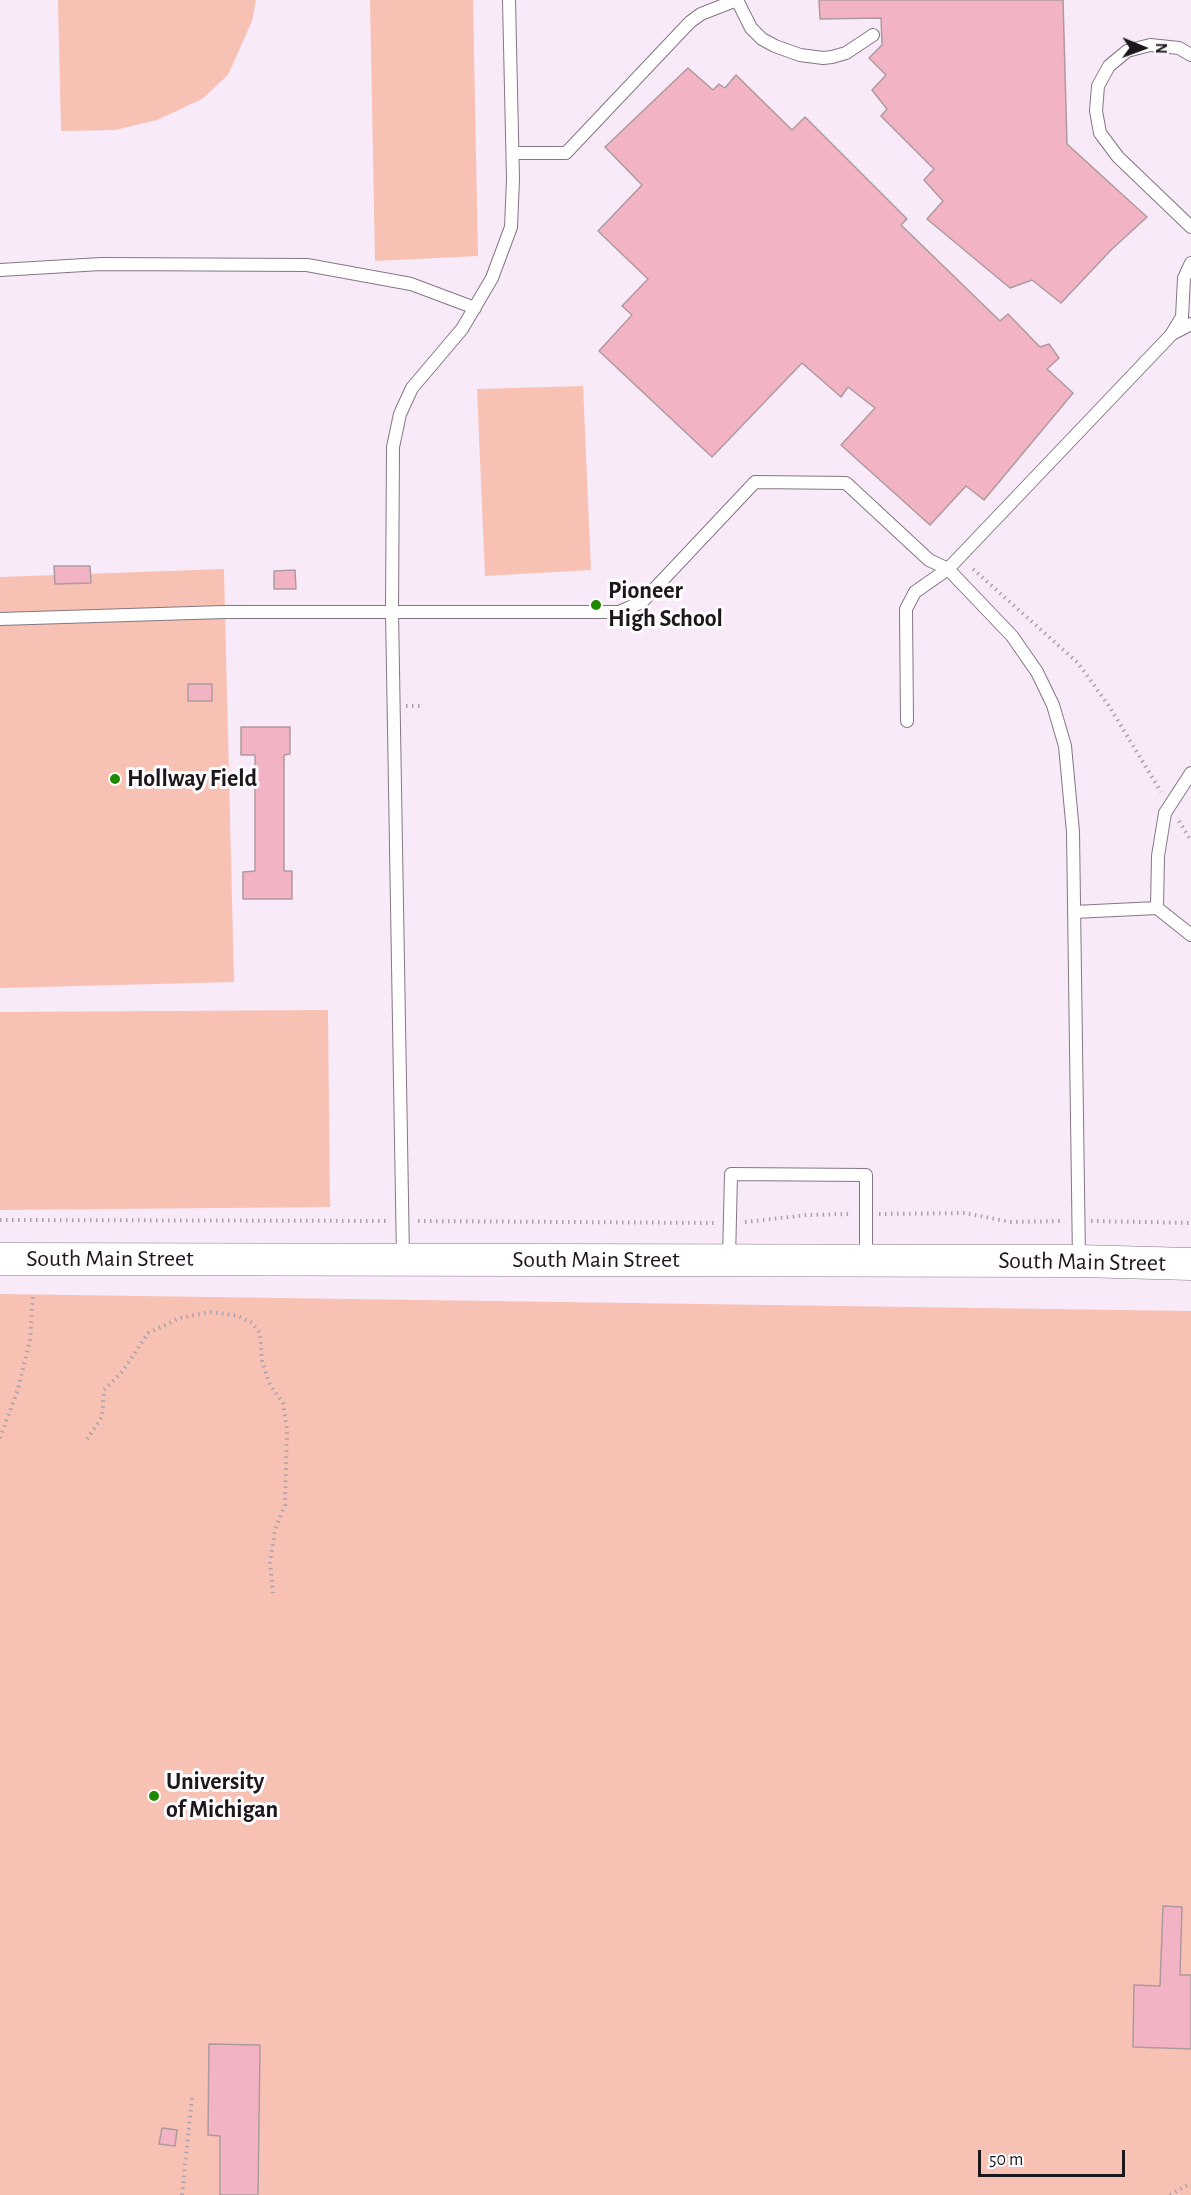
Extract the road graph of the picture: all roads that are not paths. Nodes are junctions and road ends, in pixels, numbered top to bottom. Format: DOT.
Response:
graph roads {
  1 [pos="509,0"];
  2 [pos="737,0"];
  3 [pos="873,35"];
  4 [pos="1191,55"];
  5 [pos="513,153"];
  6 [pos="1191,227"];
  7 [pos="1191,263"];
  8 [pos="0,270"];
  9 [pos="475,308"];
  10 [pos="1191,324"];
  11 [pos="1171,335"];
  12 [pos="948,569"];
  13 [pos="392,611"];
  14 [pos="0,619"];
  15 [pos="908,721"];
  16 [pos="1191,773"];
  17 [pos="1157,908"];
  18 [pos="1074,912"];
  19 [pos="1191,935"];
  20 [pos="0,1259"];
  21 [pos="403,1260"];
  22 [pos="729,1260"];
  23 [pos="866,1260"];
  24 [pos="1079,1261"];
  25 [pos="1191,1264"];
  1 -- 5 [label="lane"];
  2 -- 3 [label="lane"];
  2 -- 5 [label="lane"];
  4 -- 6 [label="lane"];
  5 -- 9 [label="lane"];
  7 -- 11 [label="lane"];
  8 -- 9 [label="lane"];
  9 -- 13 [label="lane"];
  10 -- 11 [label="lane"];
  11 -- 12 [label="lane"];
  12 -- 13 [label="lane"];
  12 -- 15 [label="lane"];
  12 -- 18 [label="lane"];
  13 -- 14 [label="lane"];
  13 -- 21 [label="lane"];
  16 -- 17 [label="lane"];
  17 -- 18 [label="lane"];
  17 -- 19 [label="lane"];
  18 -- 24 [label="lane"];
  20 -- 21 [label="main road, South Main Street"];
  21 -- 22 [label="main road, South Main Street"];
  22 -- 23 [label="main road, South Main Street"];
  22 -- 23 [label="lane"];
  23 -- 24 [label="main road, South Main Street"];
  24 -- 25 [label="main road, South Main Street"];
}
